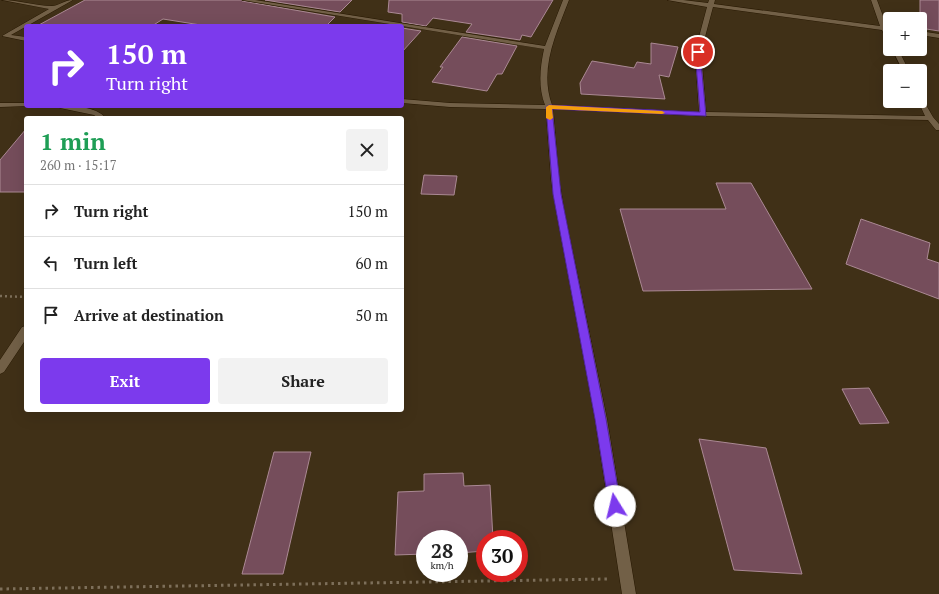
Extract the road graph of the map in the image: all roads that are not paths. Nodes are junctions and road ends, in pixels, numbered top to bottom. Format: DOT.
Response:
graph roads {
  1 [pos="5,0"];
  2 [pos="70,0"];
  3 [pos="245,0"];
  4 [pos="566,0"];
  5 [pos="670,0"];
  6 [pos="874,0"];
  7 [pos="712,3"];
  8 [pos="53,8"];
  9 [pos="883,20"];
  10 [pos="24,24"];
  11 [pos="25,24"];
  12 [pos="396,24"];
  13 [pos="404,25"];
  14 [pos="883,28"];
  15 [pos="927,34"];
  16 [pos="939,36"];
  17 [pos="2,37"];
  18 [pos="24,39"];
  19 [pos="547,48"];
  20 [pos="404,101"];
  21 [pos="0,105"];
  22 [pos="24,105"];
  23 [pos="549,107"];
  24 [pos="72,108"];
  25 [pos="925,108"];
  26 [pos="703,114"];
  27 [pos="100,116"];
  28 [pos="930,118"];
  29 [pos="939,128"];
  30 [pos="24,333"];
  31 [pos="0,369"];
  32 [pos="629,594"];
  1 -- 8 [label="street"];
  2 -- 8 [label="street"];
  3 -- 12 [label="street"];
  4 -- 19 [label="street"];
  5 -- 7 [label="street"];
  6 -- 9 [label="street"];
  7 -- 14 [label="street"];
  7 -- 26 [label="street"];
  8 -- 11 [label="street"];
  10 -- 17 [label="street"];
  13 -- 19 [label="street"];
  15 -- 16 [label="street"];
  17 -- 18 [label="street"];
  19 -- 23 [label="street"];
  20 -- 23 [label="street"];
  21 -- 22 [label="street"];
  23 -- 26 [label="street"];
  23 -- 32 [label="street"];
  24 -- 27 [label="street"];
  25 -- 28 [label="street"];
  26 -- 28 [label="street"];
  28 -- 29 [label="street"];
  30 -- 31 [label="street"];
}
